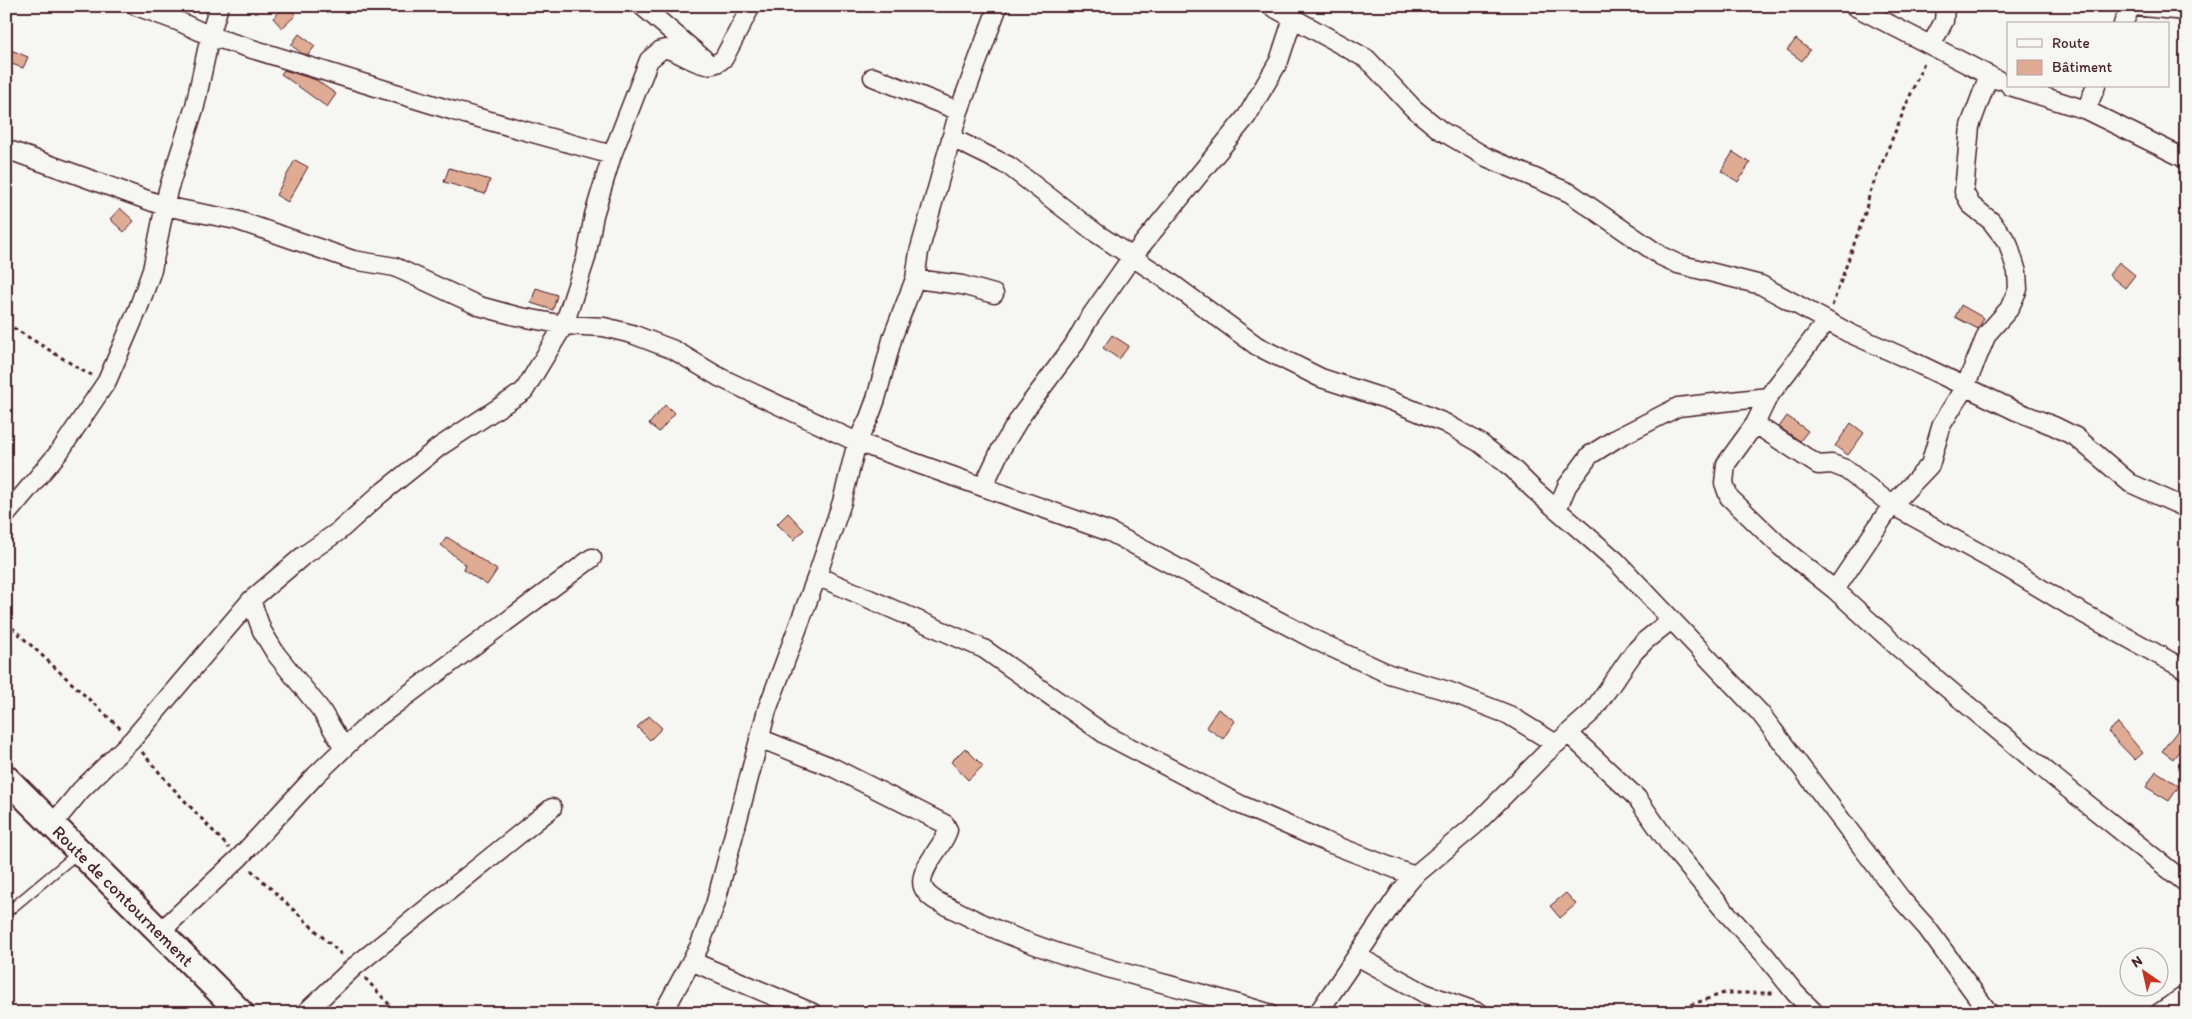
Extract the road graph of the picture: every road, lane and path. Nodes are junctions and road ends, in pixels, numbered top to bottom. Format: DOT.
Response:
graph roads {
  1 [pos="136,6"];
  2 [pos="219,6"];
  3 [pos="642,6"];
  4 [pos="750,6"];
  5 [pos="998,6"];
  6 [pos="1271,6"];
  7 [pos="1854,6"];
  8 [pos="1945,6"];
  9 [pos="2132,6"];
  10 [pos="2186,11"];
  11 [pos="1293,18"];
  12 [pos="2124,22"];
  13 [pos="210,36"];
  14 [pos="1931,45"];
  15 [pos="712,65"];
  16 [pos="1989,76"];
  17 [pos="873,77"];
  18 [pos="2007,85"];
  19 [pos="2015,88"];
  20 [pos="2095,88"];
  21 [pos="2086,110"];
  22 [pos="959,111"];
  23 [pos="952,138"];
  24 [pos="6,149"];
  25 [pos="612,155"];
  26 [pos="2186,159"];
  27 [pos="164,206"];
  28 [pos="1132,258"];
  29 [pos="915,279"];
  30 [pos="994,294"];
  31 [pos="1826,322"];
  32 [pos="6,325"];
  33 [pos="564,325"];
  34 [pos="106,381"];
  35 [pos="1966,385"];
  36 [pos="1768,397"];
  37 [pos="1755,424"];
  38 [pos="856,442"];
  39 [pos="983,487"];
  40 [pos="1892,505"];
  41 [pos="2186,508"];
  42 [pos="1557,510"];
  43 [pos="6,515"];
  44 [pos="592,558"];
  45 [pos="817,576"];
  46 [pos="1835,590"];
  47 [pos="251,600"];
  48 [pos="1672,620"];
  49 [pos="6,622"];
  50 [pos="2186,670"];
  51 [pos="759,738"];
  52 [pos="1562,738"];
  53 [pos="132,740"];
  54 [pos="344,748"];
  55 [pos="6,778"];
  56 [pos="552,808"];
  57 [pos="52,824"];
  58 [pos="80,851"];
  59 [pos="239,858"];
  60 [pos="1414,876"];
  61 [pos="2186,883"];
  62 [pos="6,912"];
  63 [pos="160,932"];
  64 [pos="1357,956"];
  65 [pos="691,961"];
  66 [pos="354,967"];
  67 [pos="1795,993"];
  68 [pos="2186,995"];
  69 [pos="241,1013"];
  70 [pos="306,1013"];
  71 [pos="396,1013"];
  72 [pos="663,1013"];
  73 [pos="813,1013"];
  74 [pos="1268,1013"];
  75 [pos="1318,1013"];
  76 [pos="1480,1013"];
  77 [pos="1668,1013"];
  78 [pos="1815,1013"];
  79 [pos="1989,1013"];
  80 [pos="2159,1013"];
  1 -- 13 [label="street"];
  2 -- 13 [label="street"];
  3 -- 15 [label="street"];
  4 -- 15 [label="street"];
  5 -- 22 [label="street"];
  6 -- 11 [label="street"];
  7 -- 14 [label="street"];
  8 -- 14 [label="street"];
  9 -- 10 [label="street"];
  9 -- 12 [label="street"];
  11 -- 28 [label="street"];
  11 -- 31 [label="street"];
  13 -- 25 [label="street"];
  13 -- 27 [label="street"];
  14 -- 16 [label="street"];
  14 -- 31 [label="path"];
  15 -- 25 [label="street"];
  16 -- 18 [label="street"];
  16 -- 35 [label="street"];
  17 -- 22 [label="street"];
  19 -- 21 [label="street"];
  20 -- 21 [label="street"];
  21 -- 26 [label="street"];
  22 -- 23 [label="street"];
  23 -- 28 [label="street"];
  23 -- 29 [label="street"];
  24 -- 27 [label="street"];
  25 -- 33 [label="street"];
  27 -- 33 [label="street"];
  27 -- 34 [label="street"];
  28 -- 39 [label="street"];
  28 -- 42 [label="street"];
  29 -- 30 [label="street"];
  29 -- 38 [label="street"];
  31 -- 35 [label="street"];
  31 -- 36 [label="street"];
  32 -- 34 [label="path"];
  33 -- 38 [label="street"];
  33 -- 47 [label="street"];
  34 -- 43 [label="street"];
  35 -- 40 [label="street"];
  35 -- 41 [label="street"];
  36 -- 37 [label="street"];
  36 -- 42 [label="street"];
  37 -- 40 [label="street"];
  37 -- 46 [label="street"];
  38 -- 39 [label="street"];
  38 -- 45 [label="street"];
  39 -- 52 [label="street"];
  40 -- 46 [label="street"];
  40 -- 50 [label="street"];
  42 -- 48 [label="street"];
  44 -- 54 [label="street"];
  45 -- 51 [label="street"];
  45 -- 60 [label="street"];
  46 -- 61 [label="street"];
  47 -- 53 [label="street"];
  47 -- 54 [label="street"];
  48 -- 52 [label="street"];
  48 -- 79 [label="street"];
  49 -- 53 [label="path"];
  51 -- 65 [label="street"];
  51 -- 74 [label="street"];
  52 -- 60 [label="street"];
  52 -- 67 [label="street"];
  53 -- 57 [label="street"];
  53 -- 59 [label="path"];
  54 -- 59 [label="street"];
  55 -- 57 [label="street, Route de contournement"];
  56 -- 66 [label="street"];
  57 -- 58 [label="street, Route de contournement"];
  58 -- 62 [label="lane"];
  58 -- 63 [label="street, Route de contournement"];
  59 -- 63 [label="street"];
  59 -- 66 [label="path"];
  60 -- 64 [label="street"];
  63 -- 69 [label="street, Route de contournement"];
  64 -- 75 [label="street"];
  64 -- 76 [label="street"];
  65 -- 72 [label="street"];
  65 -- 73 [label="street"];
  66 -- 70 [label="street"];
  66 -- 71 [label="path"];
  67 -- 77 [label="path"];
  67 -- 78 [label="street"];
  68 -- 80 [label="street"];
}
